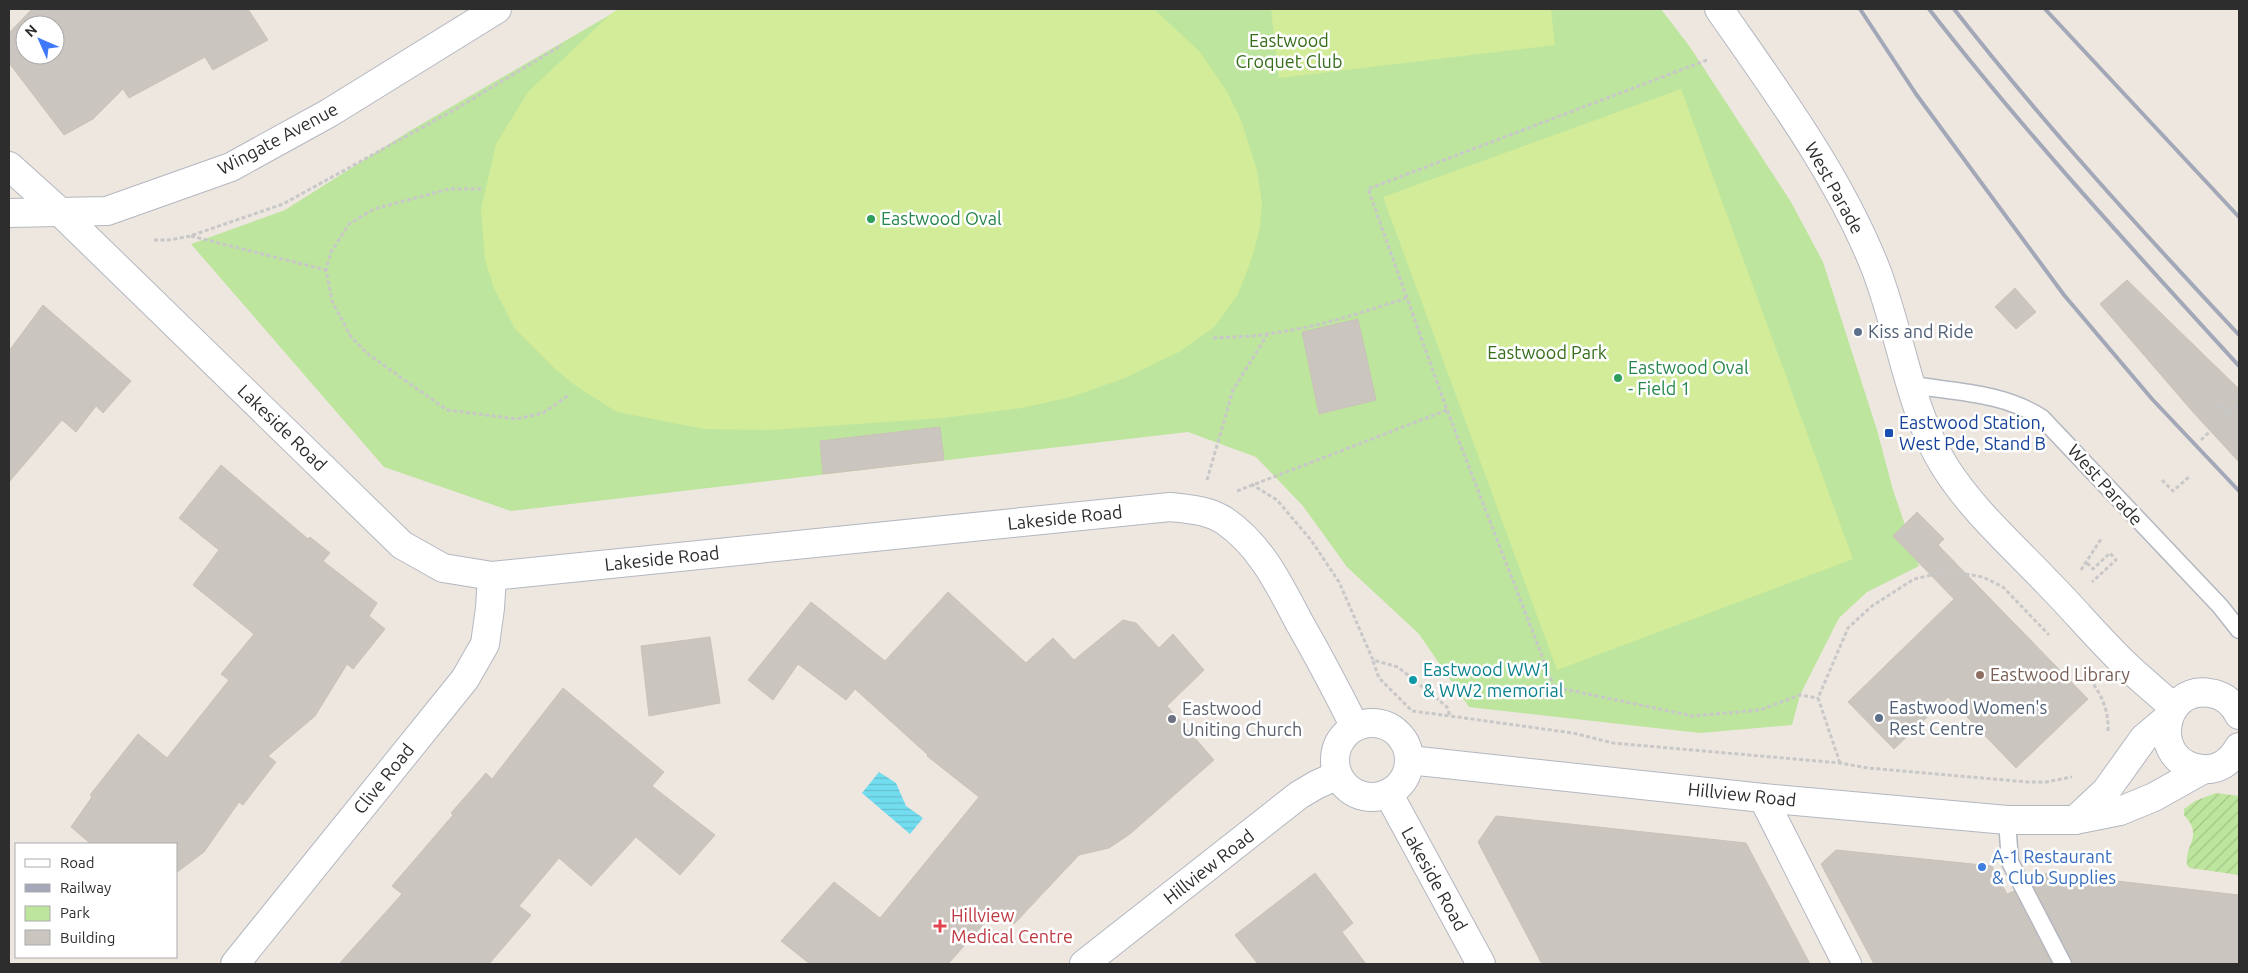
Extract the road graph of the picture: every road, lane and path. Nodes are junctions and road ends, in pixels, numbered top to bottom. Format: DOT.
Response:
graph roads {
  1 [pos="497,9"];
  2 [pos="1719,9"];
  3 [pos="562,45"];
  4 [pos="1707,60"];
  5 [pos="9,166"];
  6 [pos="481,189"];
  7 [pos="58,211"];
  8 [pos="9,213"];
  9 [pos="190,236"];
  10 [pos="154,240"];
  11 [pos="326,270"];
  12 [pos="1406,298"];
  13 [pos="1267,334"];
  14 [pos="1213,338"];
  15 [pos="1912,385"];
  16 [pos="569,395"];
  17 [pos="2214,404"];
  18 [pos="2239,404"];
  19 [pos="1447,410"];
  20 [pos="2230,413"];
  21 [pos="2201,440"];
  22 [pos="2189,478"];
  23 [pos="2162,480"];
  24 [pos="1251,484"];
  25 [pos="1198,510"];
  26 [pos="2101,539"];
  27 [pos="2087,563"];
  28 [pos="492,576"];
  29 [pos="2239,630"];
  30 [pos="2056,642"];
  31 [pos="1373,660"];
  32 [pos="2081,667"];
  33 [pos="1818,698"];
  34 [pos="2171,712"];
  35 [pos="2239,715"];
  36 [pos="1450,716"];
  37 [pos="1355,727"];
  38 [pos="2107,737"];
  39 [pos="2238,752"];
  40 [pos="1409,760"];
  41 [pos="1840,763"];
  42 [pos="2204,769"];
  43 [pos="1338,775"];
  44 [pos="2078,775"];
  45 [pos="1388,793"];
  46 [pos="1763,798"];
  47 [pos="2007,820"];
  48 [pos="2076,820"];
  49 [pos="235,964"];
  50 [pos="1084,964"];
  51 [pos="1481,964"];
  52 [pos="1848,964"];
  53 [pos="2063,964"];
  1 -- 7 [label="street, Wingate Avenue"];
  2 -- 15 [label="street, West Parade"];
  3 -- 9 [label="path"];
  4 -- 12 [label="path"];
  5 -- 7 [label="street, Lakeside Road"];
  6 -- 11 [label="path"];
  7 -- 8 [label="street, Wingate Avenue"];
  7 -- 28 [label="street, Lakeside Road"];
  9 -- 10 [label="path"];
  9 -- 11 [label="path"];
  11 -- 16 [label="path"];
  12 -- 13 [label="path"];
  12 -- 19 [label="path"];
  13 -- 14 [label="path"];
  13 -- 25 [label="path"];
  15 -- 29 [label="lane, West Parade"];
  15 -- 34 [label="street, West Parade"];
  17 -- 20 [label="path"];
  18 -- 20 [label="path"];
  19 -- 24 [label="path"];
  19 -- 33 [label="path"];
  20 -- 21 [label="path"];
  22 -- 23 [label="path"];
  24 -- 25 [label="path"];
  24 -- 31 [label="path"];
  25 -- 28 [label="street, Lakeside Road"];
  25 -- 37 [label="street, Lakeside Road"];
  26 -- 27 [label="path"];
  27 -- 27 [label="path"];
  28 -- 49 [label="street, Clive Road"];
  30 -- 33 [label="path"];
  31 -- 36 [label="path"];
  31 -- 36 [label="path"];
  32 -- 38 [label="path"];
  33 -- 41 [label="path"];
  34 -- 35 [label="street"];
  34 -- 42 [label="street"];
  34 -- 48 [label="street"];
  36 -- 41 [label="path"];
  37 -- 40 [label="street"];
  37 -- 43 [label="street"];
  39 -- 42 [label="street, Hillview Road"];
  40 -- 45 [label="street"];
  40 -- 46 [label="street, Hillview Road"];
  41 -- 44 [label="path"];
  42 -- 48 [label="street, Hillview Road"];
  43 -- 45 [label="street"];
  43 -- 50 [label="street, Hillview Road"];
  45 -- 51 [label="street, Lakeside Road"];
  46 -- 47 [label="street, Hillview Road"];
  46 -- 52 [label="street"];
  47 -- 48 [label="street, Hillview Road"];
  47 -- 53 [label="lane"];
}
